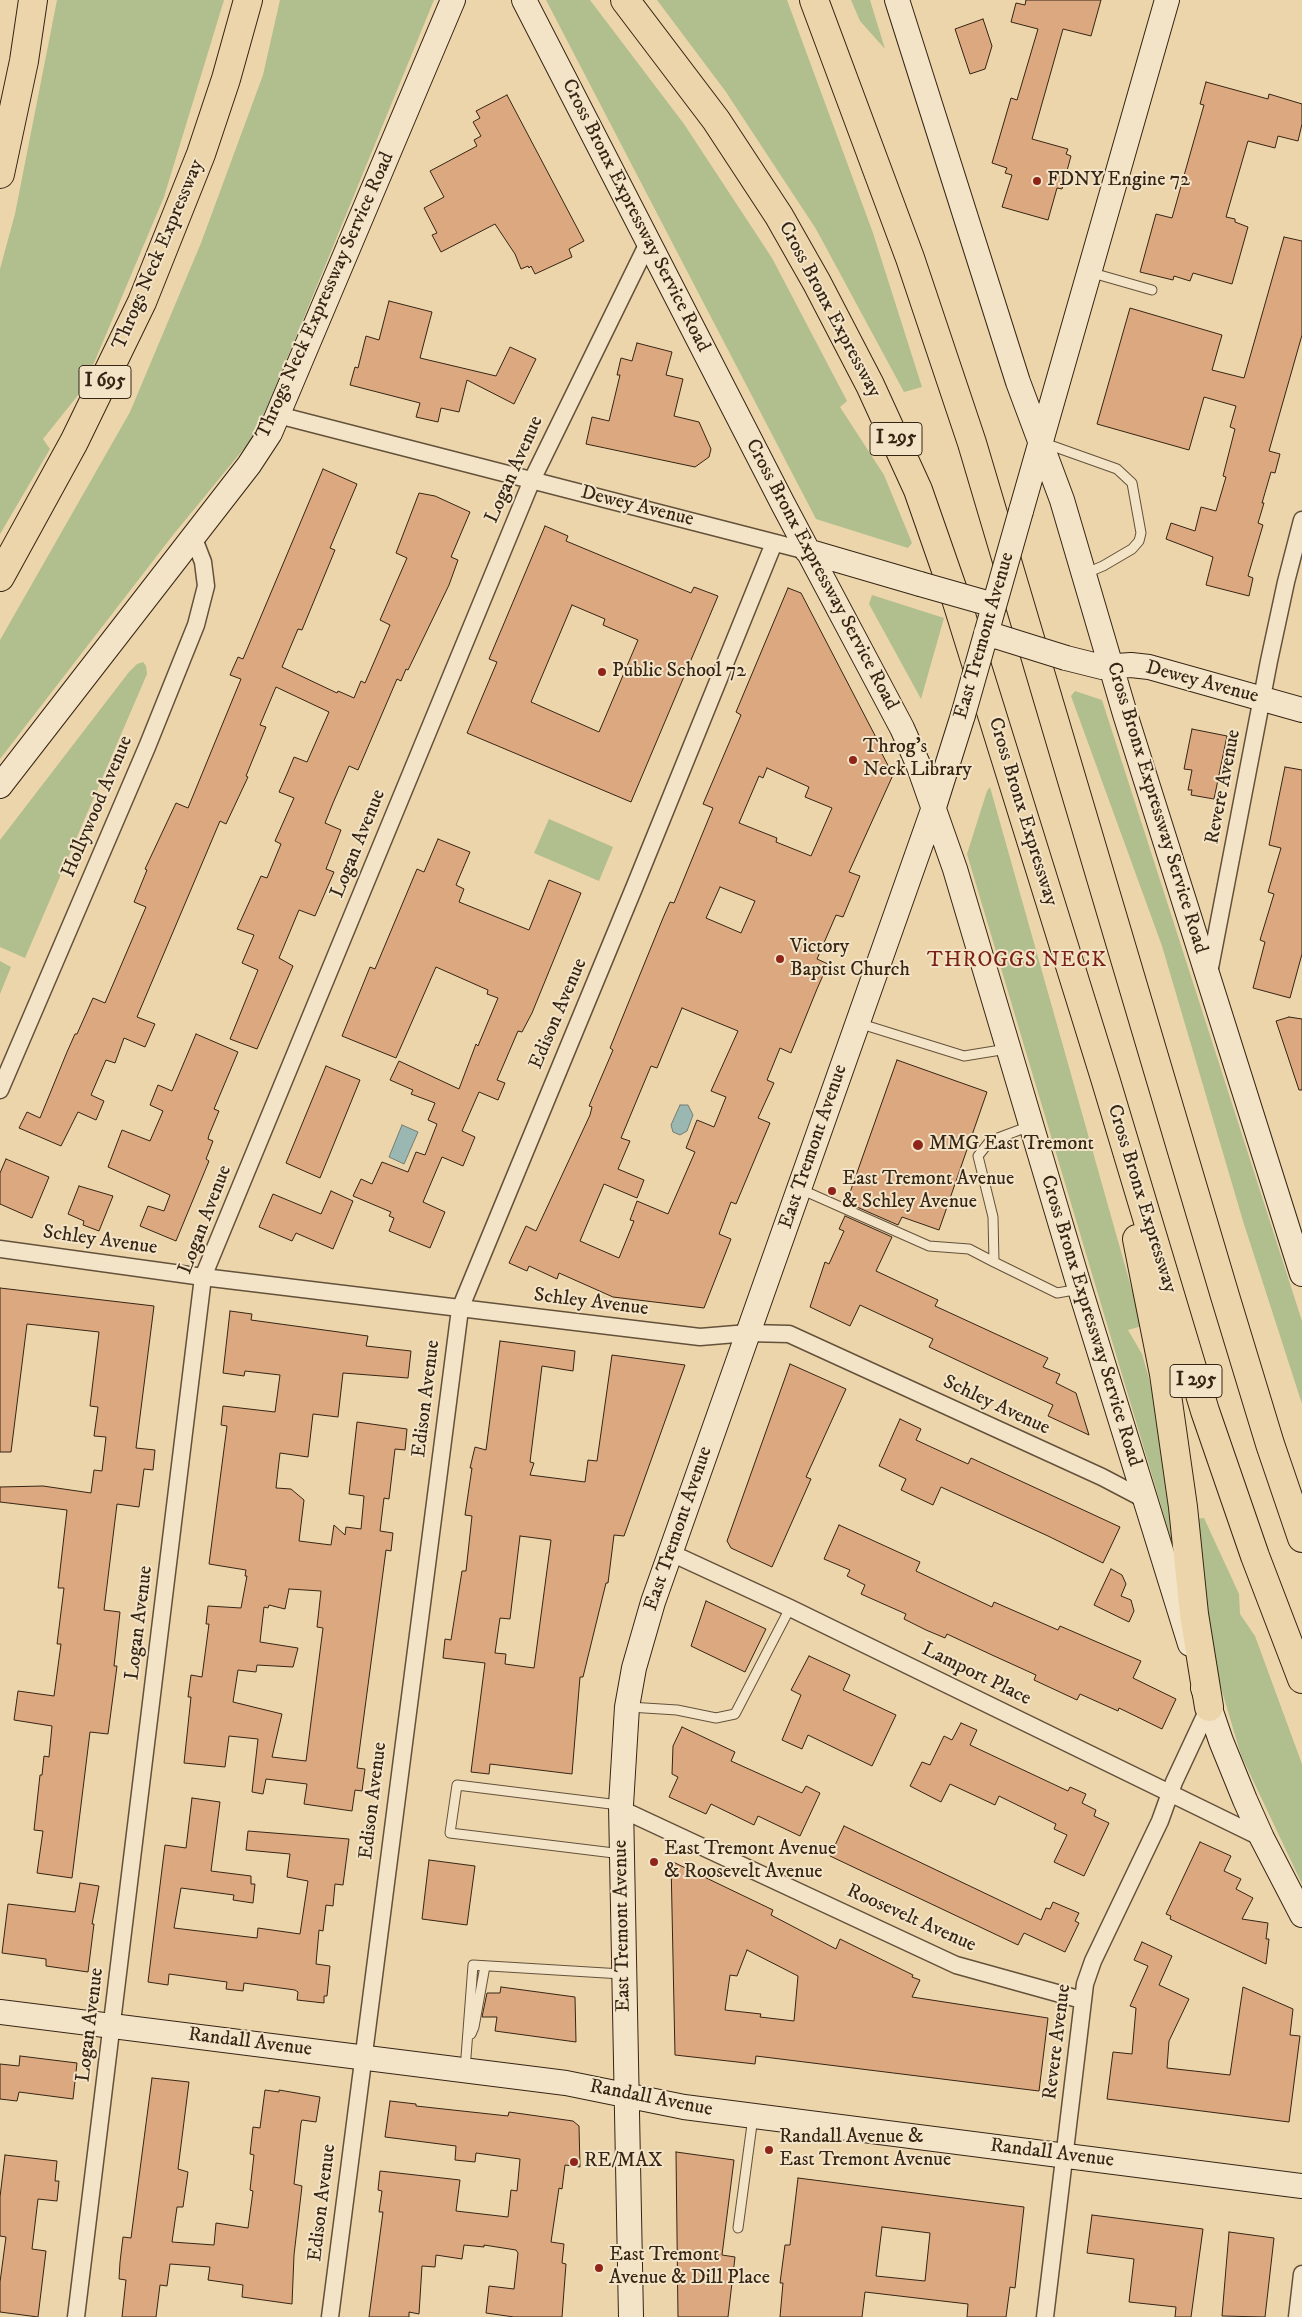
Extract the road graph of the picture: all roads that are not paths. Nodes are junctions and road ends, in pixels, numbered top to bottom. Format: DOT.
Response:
graph roads {
  1 [pos="33,0"];
  2 [pos="248,0"];
  3 [pos="453,0"];
  4 [pos="524,0"];
  5 [pos="626,0"];
  6 [pos="814,0"];
  7 [pos="897,0"];
  8 [pos="1166,0"];
  9 [pos="0,174"];
  10 [pos="648,243"];
  11 [pos="1089,272"];
  12 [pos="1152,290"];
  13 [pos="278,415"];
  14 [pos="1040,442"];
  15 [pos="532,480"];
  16 [pos="1302,520"];
  17 [pos="193,536"];
  18 [pos="774,542"];
  19 [pos="807,551"];
  20 [pos="1084,574"];
  21 [pos="0,577"];
  22 [pos="994,606"];
  23 [pos="986,633"];
  24 [pos="1111,666"];
  25 [pos="1262,699"];
  26 [pos="1302,710"];
  27 [pos="0,786"];
  28 [pos="934,807"];
  29 [pos="1208,976"];
  30 [pos="858,1022"];
  31 [pos="1009,1049"];
  32 [pos="1105,1078"];
  33 [pos="0,1090"];
  34 [pos="1031,1125"];
  35 [pos="799,1189"];
  36 [pos="0,1249"];
  37 [pos="994,1262"];
  38 [pos="1302,1274"];
  39 [pos="203,1277"];
  40 [pos="1080,1289"];
  41 [pos="1225,1296"];
  42 [pos="460,1309"];
  43 [pos="748,1333"];
  44 [pos="1302,1485"];
  45 [pos="1144,1499"];
  46 [pos="1302,1538"];
  47 [pos="671,1553"];
  48 [pos="790,1608"];
  49 [pos="1302,1679"];
  50 [pos="627,1707"];
  51 [pos="1209,1707"];
  52 [pos="1169,1793"];
  53 [pos="621,1807"];
  54 [pos="1262,1838"];
  55 [pos="622,1854"];
  56 [pos="1302,1915"];
  57 [pos="485,1966"];
  58 [pos="624,1974"];
  59 [pos="1082,2000"];
  60 [pos="0,2012"];
  61 [pos="112,2026"];
  62 [pos="467,2040"];
  63 [pos="362,2057"];
  64 [pos="465,2070"];
  65 [pos="626,2096"];
  66 [pos="752,2117"];
  67 [pos="1065,2156"];
  68 [pos="1302,2186"];
  69 [pos="738,2228"];
  70 [pos="1302,2274"];
  71 [pos="76,2317"];
  72 [pos="330,2317"];
  73 [pos="631,2317"];
  74 [pos="1045,2317"];
  75 [pos="1297,2317"];
  1 -- 9 [label="highway"];
  2 -- 21 [label="highway, Throgs Neck Expressway / I 695"];
  3 -- 13 [label="main road, Throgs Neck Expressway Service Road"];
  4 -- 10 [label="main road, Cross Bronx Expressway Service Road"];
  5 -- 32 [label="highway, Cross Bronx Expressway / I 295"];
  6 -- 41 [label="highway, I 295"];
  7 -- 14 [label="main road, Cross Bronx Expressway Service Road"];
  8 -- 11 [label="main road, East Tremont Avenue"];
  10 -- 15 [label="street, Logan Avenue"];
  10 -- 19 [label="main road, Cross Bronx Expressway Service Road"];
  11 -- 12 [label="lane"];
  11 -- 14 [label="main road, East Tremont Avenue"];
  13 -- 15 [label="street, Dewey Avenue"];
  13 -- 17 [label="main road, Throgs Neck Expressway Service Road"];
  14 -- 20 [label="main road, Cross Bronx Expressway Service Road"];
  14 -- 20 [label="lane"];
  14 -- 22 [label="main road, East Tremont Avenue, bridge"];
  15 -- 18 [label="street, Dewey Avenue"];
  15 -- 39 [label="street, Logan Avenue"];
  16 -- 25 [label="street, Revere Avenue"];
  17 -- 27 [label="main road, Throgs Neck Expressway Service Road"];
  17 -- 33 [label="street, Hollywood Avenue"];
  18 -- 19 [label="street, Dewey Avenue"];
  18 -- 42 [label="street, Edison Avenue"];
  19 -- 22 [label="main road, Dewey Avenue, bridge"];
  19 -- 28 [label="main road, Cross Bronx Expressway Service Road"];
  20 -- 24 [label="main road, Cross Bronx Expressway Service Road"];
  22 -- 23 [label="main road, East Tremont Avenue, bridge"];
  23 -- 24 [label="main road, Dewey Avenue, bridge"];
  23 -- 28 [label="main road, East Tremont Avenue, bridge"];
  24 -- 25 [label="main road, Dewey Avenue"];
  24 -- 29 [label="main road, Cross Bronx Expressway Service Road"];
  25 -- 26 [label="main road, Dewey Avenue"];
  25 -- 29 [label="street, Revere Avenue"];
  28 -- 30 [label="main road, East Tremont Avenue"];
  28 -- 31 [label="main road, Cross Bronx Expressway Service Road"];
  29 -- 38 [label="main road, Cross Bronx Expressway Service Road"];
  30 -- 31 [label="lane"];
  30 -- 35 [label="main road, East Tremont Avenue"];
  31 -- 34 [label="main road, Cross Bronx Expressway Service Road"];
  32 -- 49 [label="highway, Cross Bronx Expressway / I 295"];
  32 -- 51 [label="highway"];
  34 -- 37 [label="lane"];
  34 -- 40 [label="main road, Cross Bronx Expressway Service Road"];
  35 -- 37 [label="lane"];
  35 -- 43 [label="main road, East Tremont Avenue"];
  36 -- 39 [label="street, Schley Avenue"];
  37 -- 40 [label="lane"];
  39 -- 42 [label="street, Schley Avenue"];
  39 -- 61 [label="street, Logan Avenue"];
  40 -- 45 [label="main road, Cross Bronx Expressway Service Road"];
  41 -- 44 [label="highway"];
  41 -- 46 [label="highway, I 295"];
  42 -- 43 [label="street, Schley Avenue"];
  42 -- 63 [label="street, Edison Avenue"];
  43 -- 45 [label="street, Schley Avenue"];
  43 -- 47 [label="main road, East Tremont Avenue"];
  45 -- 51 [label="main road, Cross Bronx Expressway Service Road"];
  47 -- 48 [label="street, Lamport Place"];
  47 -- 50 [label="main road, East Tremont Avenue"];
  48 -- 50 [label="lane"];
  48 -- 52 [label="street, Lamport Place"];
  50 -- 53 [label="main road, East Tremont Avenue"];
  51 -- 52 [label="street, Revere Avenue"];
  51 -- 54 [label="main road, Cross Bronx Expressway Service Road"];
  52 -- 54 [label="street, Lamport Place"];
  52 -- 59 [label="street, Revere Avenue"];
  53 -- 55 [label="main road, East Tremont Avenue"];
  53 -- 55 [label="lane"];
  53 -- 59 [label="street, Roosevelt Avenue"];
  54 -- 56 [label="main road, Cross Bronx Expressway Service Road"];
  55 -- 58 [label="main road, East Tremont Avenue"];
  57 -- 58 [label="lane"];
  57 -- 62 [label="lane"];
  57 -- 62 [label="lane"];
  58 -- 65 [label="main road, East Tremont Avenue"];
  59 -- 67 [label="street, Revere Avenue"];
  60 -- 61 [label="main road, Randall Avenue"];
  61 -- 63 [label="main road, Randall Avenue"];
  61 -- 71 [label="street, Logan Avenue"];
  62 -- 64 [label="lane"];
  63 -- 64 [label="main road, Randall Avenue"];
  63 -- 72 [label="street, Edison Avenue"];
  64 -- 65 [label="main road, Randall Avenue"];
  65 -- 66 [label="main road, Randall Avenue"];
  65 -- 73 [label="main road, East Tremont Avenue"];
  66 -- 67 [label="main road, Randall Avenue"];
  66 -- 69 [label="lane"];
  67 -- 68 [label="main road, Randall Avenue"];
  67 -- 74 [label="street, Revere Avenue"];
  70 -- 75 [label="street"];
}
